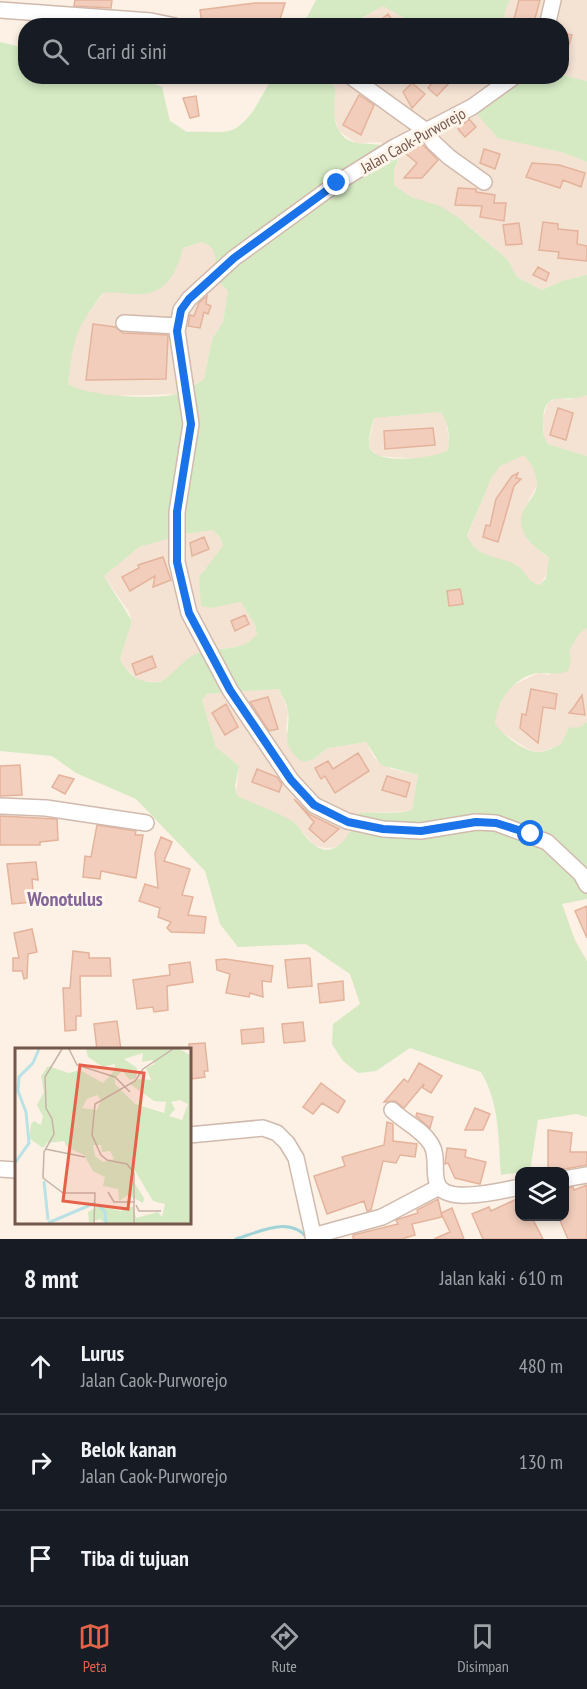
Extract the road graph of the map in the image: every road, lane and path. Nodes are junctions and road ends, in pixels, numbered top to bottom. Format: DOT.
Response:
graph roads {
  1 [pos="553,0"];
  2 [pos="0,10"];
  3 [pos="110,18"];
  4 [pos="549,18"];
  5 [pos="361,84"];
  6 [pos="504,84"];
  7 [pos="425,130"];
  8 [pos="484,182"];
  9 [pos="124,323"];
  10 [pos="177,326"];
  11 [pos="0,806"];
  12 [pos="146,823"];
  13 [pos="587,885"];
  14 [pos="392,1110"];
  15 [pos="190,1135"];
  16 [pos="0,1169"];
  17 [pos="15,1170"];
  18 [pos="587,1175"];
  19 [pos="569,1178"];
  20 [pos="439,1187"];
  21 [pos="515,1188"];
  22 [pos="314,1238"];
  1 -- 4 [label="street"];
  2 -- 3 [label="street"];
  5 -- 7 [label="street"];
  6 -- 7 [label="street, Jalan Caok-Purworejo"];
  7 -- 8 [label="street"];
  7 -- 10 [label="street, Jalan Caok-Purworejo"];
  9 -- 10 [label="street"];
  10 -- 13 [label="street, Jalan Caok-Purworejo"];
  11 -- 12 [label="street"];
  14 -- 20 [label="street"];
  15 -- 22 [label="street"];
  16 -- 17 [label="street"];
  18 -- 19 [label="street"];
  20 -- 21 [label="street"];
  20 -- 22 [label="street"];
}
